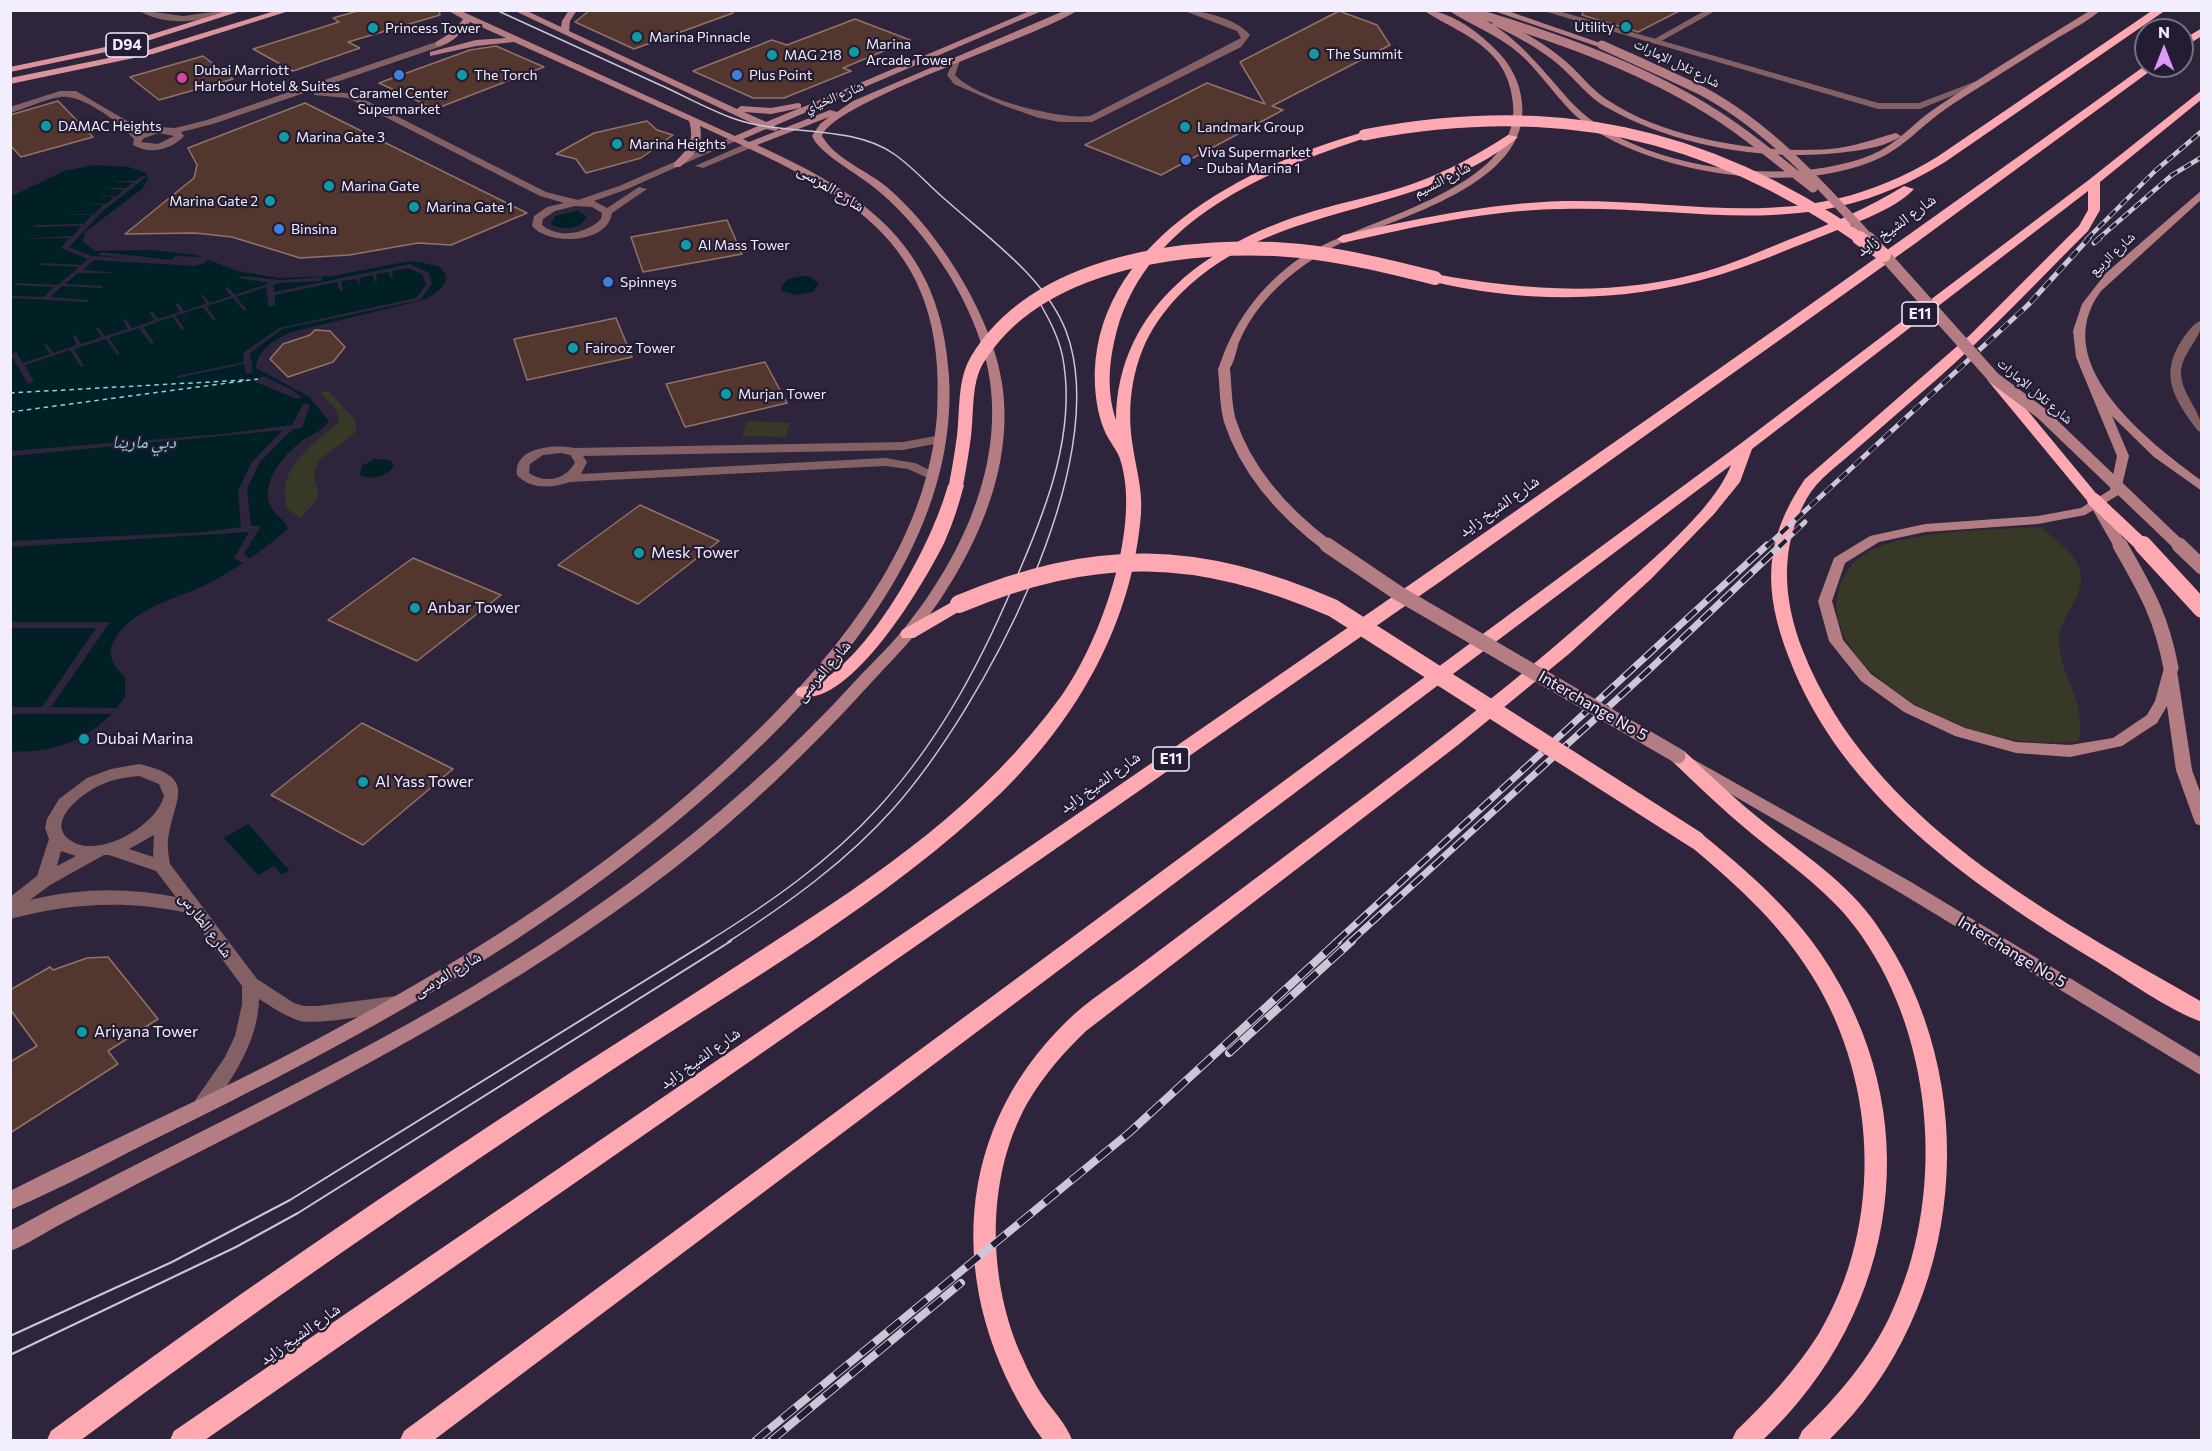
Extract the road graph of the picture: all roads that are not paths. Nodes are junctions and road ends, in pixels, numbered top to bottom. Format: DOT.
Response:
graph roads {
  1 [pos="141,10"];
  2 [pos="225,10"];
  3 [pos="240,10"];
  4 [pos="451,10"];
  5 [pos="517,10"];
  6 [pos="573,10"];
  7 [pos="1040,10"];
  8 [pos="1074,10"];
  9 [pos="1186,10"];
  10 [pos="1427,10"];
  11 [pos="1452,10"];
  12 [pos="1468,10"];
  13 [pos="1495,10"];
  14 [pos="1544,10"];
  15 [pos="1713,10"];
  16 [pos="2097,10"];
  17 [pos="2139,10"];
  18 [pos="2161,10"];
  19 [pos="288,11"];
  20 [pos="468,18"];
  21 [pos="565,32"];
  22 [pos="2119,35"];
  23 [pos="515,40"];
  24 [pos="1653,42"];
  25 [pos="439,44"];
  26 [pos="433,54"];
  27 [pos="958,60"];
  28 [pos="10,70"];
  29 [pos="2136,78"];
  30 [pos="354,80"];
  31 [pos="877,80"];
  32 [pos="10,81"];
  33 [pos="1977,84"];
  34 [pos="317,93"];
  35 [pos="2202,93"];
  36 [pos="350,96"];
  37 [pos="864,100"];
  38 [pos="725,106"];
  39 [pos="10,110"];
  40 [pos="693,120"];
  41 [pos="1923,123"];
  42 [pos="126,124"];
  43 [pos="768,126"];
  44 [pos="158,130"];
  45 [pos="781,133"];
  46 [pos="176,135"];
  47 [pos="1512,137"];
  48 [pos="138,138"];
  49 [pos="735,139"];
  50 [pos="750,145"];
  51 [pos="1940,160"];
  52 [pos="677,165"];
  53 [pos="2094,181"];
  54 [pos="543,194"];
  55 [pos="2202,194"];
  56 [pos="577,203"];
  57 [pos="1843,209"];
  58 [pos="547,211"];
  59 [pos="607,212"];
  60 [pos="1343,239"];
  61 [pos="1884,255"];
  62 [pos="2202,323"];
  63 [pos="1994,378"];
  64 [pos="2093,385"];
  65 [pos="2202,428"];
  66 [pos="941,439"];
  67 [pos="1745,447"];
  68 [pos="574,452"];
  69 [pos="1129,461"];
  70 [pos="932,476"];
  71 [pos="568,478"];
  72 [pos="2202,487"];
  73 [pos="2094,500"];
  74 [pos="2202,567"];
  75 [pos="2202,609"];
  76 [pos="908,633"];
  77 [pos="2171,668"];
  78 [pos="804,692"];
  79 [pos="1678,756"];
  80 [pos="168,810"];
  81 [pos="2202,820"];
  82 [pos="57,840"];
  83 [pos="106,850"];
  84 [pos="162,866"];
  85 [pos="44,880"];
  86 [pos="10,907"];
  87 [pos="193,907"];
  88 [pos="10,912"];
  89 [pos="251,984"];
  90 [pos="398,1003"];
  91 [pos="2202,1013"];
  92 [pos="2202,1068"];
  93 [pos="202,1106"];
  94 [pos="10,1201"];
  95 [pos="10,1242"];
  96 [pos="60,1440"];
  97 [pos="183,1440"];
  98 [pos="413,1440"];
  99 [pos="1059,1440"];
  100 [pos="1744,1440"];
  101 [pos="1811,1440"];
  1 -- 2 [label="street"];
  3 -- 28 [label="main road, D94"];
  4 -- 20 [label="main road, شارع المرسى"];
  5 -- 21 [label="main road"];
  6 -- 21 [label="main road"];
  7 -- 31 [label="main road, شارع الخياي"];
  8 -- 27 [label="main road, شارع الخياي"];
  9 -- 27 [label="street"];
  10 -- 47 [label="main road, شارع النسيم"];
  11 -- 41 [label="main road"];
  12 -- 41 [label="main road"];
  12 -- 57 [label="main road, bridge"];
  13 -- 57 [label="main road, شارع تلال الإمارات, bridge"];
  14 -- 24 [label="street"];
  15 -- 24 [label="street"];
  16 -- 33 [label="main road"];
  17 -- 22 [label="highway"];
  18 -- 22 [label="highway"];
  19 -- 32 [label="main road, D94"];
  20 -- 23 [label="main road, شارع المرسى"];
  20 -- 25 [label="main road"];
  21 -- 38 [label="main road"];
  22 -- 51 [label="highway"];
  23 -- 26 [label="main road"];
  23 -- 40 [label="main road, شارع المرسى"];
  24 -- 33 [label="street"];
  25 -- 46 [label="street"];
  26 -- 30 [label="street"];
  27 -- 37 [label="main road, شارع الخياي"];
  29 -- 97 [label="highway, شارع الشيخ زايد / E11"];
  30 -- 34 [label="street"];
  30 -- 36 [label="street"];
  31 -- 38 [label="main road"];
  31 -- 43 [label="main road, شارع الخياي"];
  33 -- 41 [label="main road"];
  34 -- 36 [label="street"];
  34 -- 46 [label="street"];
  35 -- 53 [label="highway, E11"];
  36 -- 54 [label="street"];
  37 -- 45 [label="main road, شارع الخياي"];
  37 -- 76 [label="main road, شارع المرسى"];
  38 -- 43 [label="main road"];
  39 -- 42 [label="street"];
  40 -- 49 [label="main road, شارع المرسى"];
  40 -- 52 [label="main road"];
  42 -- 44 [label="street"];
  42 -- 48 [label="street"];
  43 -- 45 [label="main road"];
  43 -- 49 [label="main road, شارع الخياي"];
  44 -- 46 [label="street"];
  44 -- 48 [label="street"];
  45 -- 50 [label="main road, شارع الخياي"];
  46 -- 48 [label="street"];
  47 -- 60 [label="main road, شارع النسيم"];
  47 -- 69 [label="highway"];
  49 -- 50 [label="main road, شارع المرسى"];
  49 -- 52 [label="street, شارع الخياي"];
  50 -- 59 [label="street, شارع الخياي"];
  50 -- 66 [label="main road, شارع المرسى"];
  51 -- 60 [label="highway"];
  51 -- 78 [label="highway, bridge"];
  52 -- 56 [label="street, شارع الخياي"];
  53 -- 67 [label="highway, E11"];
  53 -- 91 [label="highway"];
  54 -- 56 [label="street"];
  54 -- 58 [label="street"];
  55 -- 64 [label="main road, شارع الربيع"];
  56 -- 58 [label="street, شارع الخياي"];
  56 -- 59 [label="street"];
  57 -- 61 [label="main road, bridge"];
  58 -- 59 [label="street, شارع الخياي"];
  60 -- 79 [label="main road, Interchange No 5, bridge"];
  61 -- 63 [label="main road, شارع تلال الإمارات, bridge"];
  61 -- 69 [label="highway, bridge"];
  62 -- 65 [label="street"];
  63 -- 73 [label="highway, bridge"];
  63 -- 74 [label="main road, شارع تلال الإمارات, bridge"];
  64 -- 72 [label="main road, شارع الربيع"];
  64 -- 77 [label="main road"];
  66 -- 68 [label="street"];
  66 -- 70 [label="main road, شارع المرسى"];
  67 -- 98 [label="highway, E11"];
  67 -- 99 [label="highway"];
  68 -- 71 [label="street"];
  68 -- 71 [label="street"];
  69 -- 96 [label="highway"];
  70 -- 71 [label="street"];
  70 -- 78 [label="main road, شارع المرسى"];
  73 -- 75 [label="highway, bridge"];
  73 -- 77 [label="main road, bridge"];
  76 -- 95 [label="main road, شارع المرسى"];
  76 -- 100 [label="highway, bridge"];
  77 -- 81 [label="main road"];
  78 -- 90 [label="main road, شارع المرسى"];
  79 -- 92 [label="main road, Interchange No 5"];
  79 -- 101 [label="highway"];
  80 -- 82 [label="street"];
  80 -- 83 [label="street"];
  80 -- 84 [label="street"];
  82 -- 83 [label="street"];
  82 -- 85 [label="street"];
  83 -- 84 [label="street"];
  83 -- 85 [label="street"];
  84 -- 87 [label="street, شارع الطارس"];
  85 -- 86 [label="street"];
  87 -- 88 [label="street"];
  87 -- 89 [label="street, شارع الطارس"];
  89 -- 90 [label="street, شارع الطارس"];
  89 -- 93 [label="street"];
  90 -- 93 [label="main road, شارع المرسى"];
  93 -- 94 [label="main road, شارع المرسى"];
}
